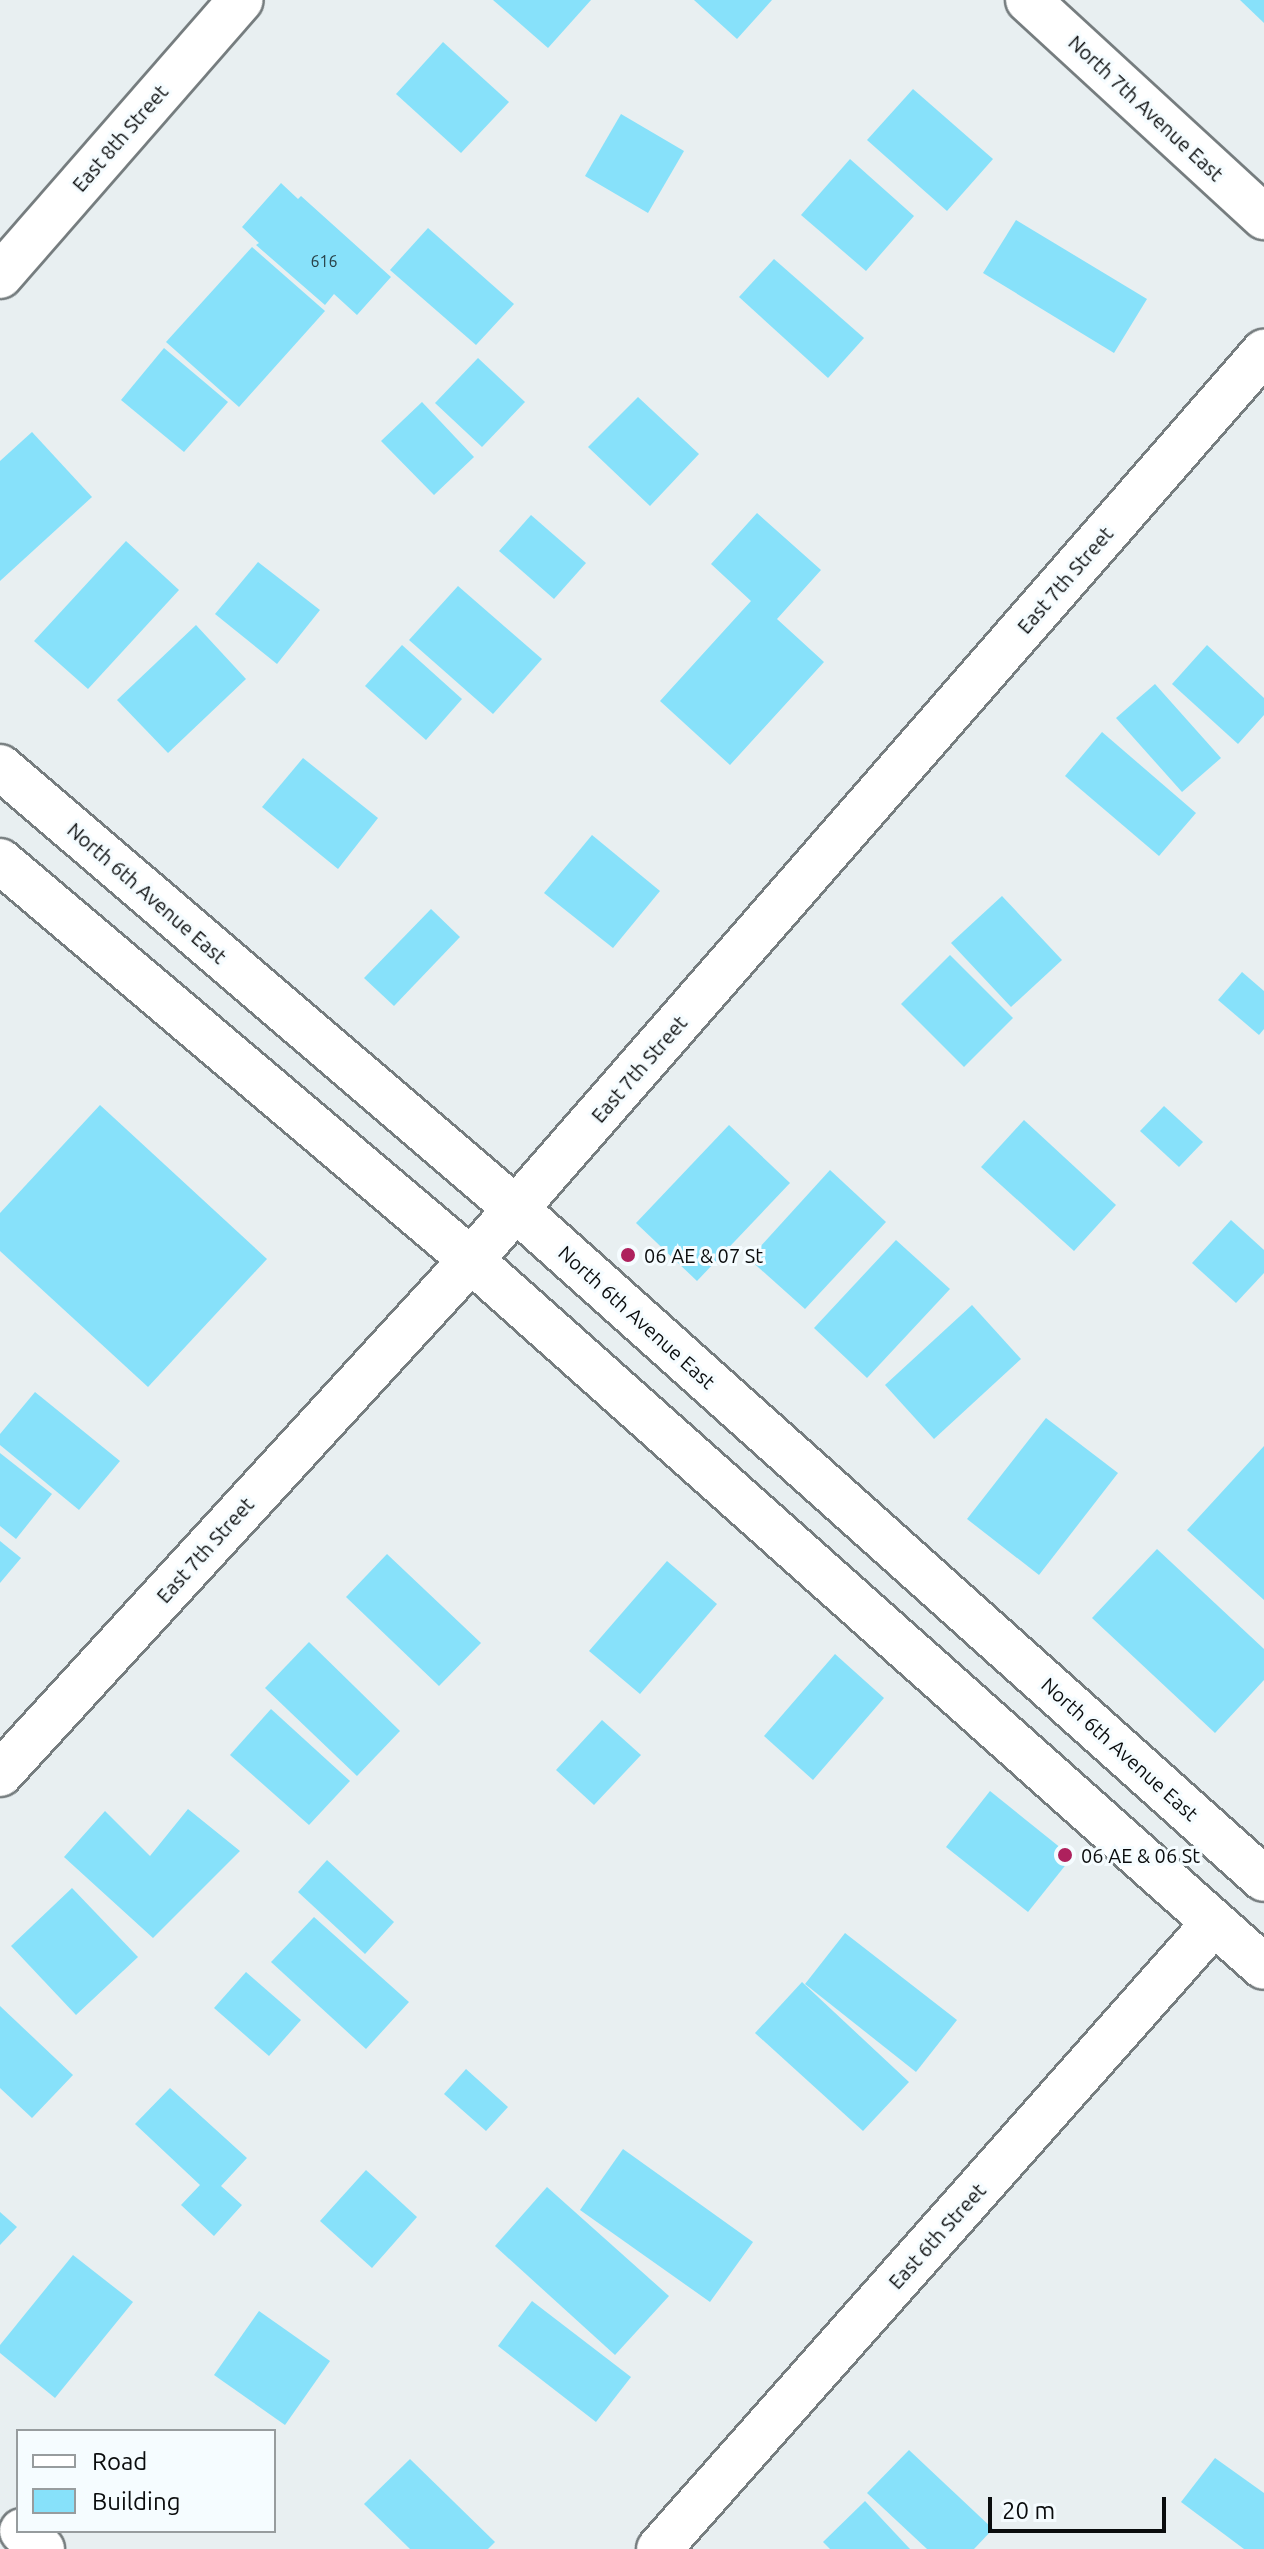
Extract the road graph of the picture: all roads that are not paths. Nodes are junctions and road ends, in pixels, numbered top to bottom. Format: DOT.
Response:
graph roads {
  1 [pos="241,0"];
  2 [pos="1028,0"];
  3 [pos="1264,217"];
  4 [pos="0,276"];
  5 [pos="1264,352"];
  6 [pos="0,767"];
  7 [pos="0,861"];
  8 [pos="516,1209"];
  9 [pos="471,1260"];
  10 [pos="0,1774"];
  11 [pos="1263,1875"];
  12 [pos="1214,1923"];
  13 [pos="1264,1967"];
  14 [pos="0,2511"];
  15 [pos="16,2525"];
  16 [pos="24,2533"];
  17 [pos="42,2549"];
  18 [pos="659,2549"];
  1 -- 4 [label="street, East 8th Street"];
  2 -- 3 [label="street, North 7th Avenue East"];
  5 -- 8 [label="street, East 7th Street"];
  6 -- 8 [label="street, North 6th Avenue East"];
  7 -- 9 [label="street"];
  8 -- 9 [label="street, East 7th Street"];
  8 -- 11 [label="street, North 6th Avenue East"];
  9 -- 10 [label="street, East 7th Street"];
  9 -- 12 [label="street"];
  12 -- 13 [label="street"];
  12 -- 18 [label="street, East 6th Street"];
  14 -- 15 [label="street"];
  16 -- 17 [label="street"];
}
